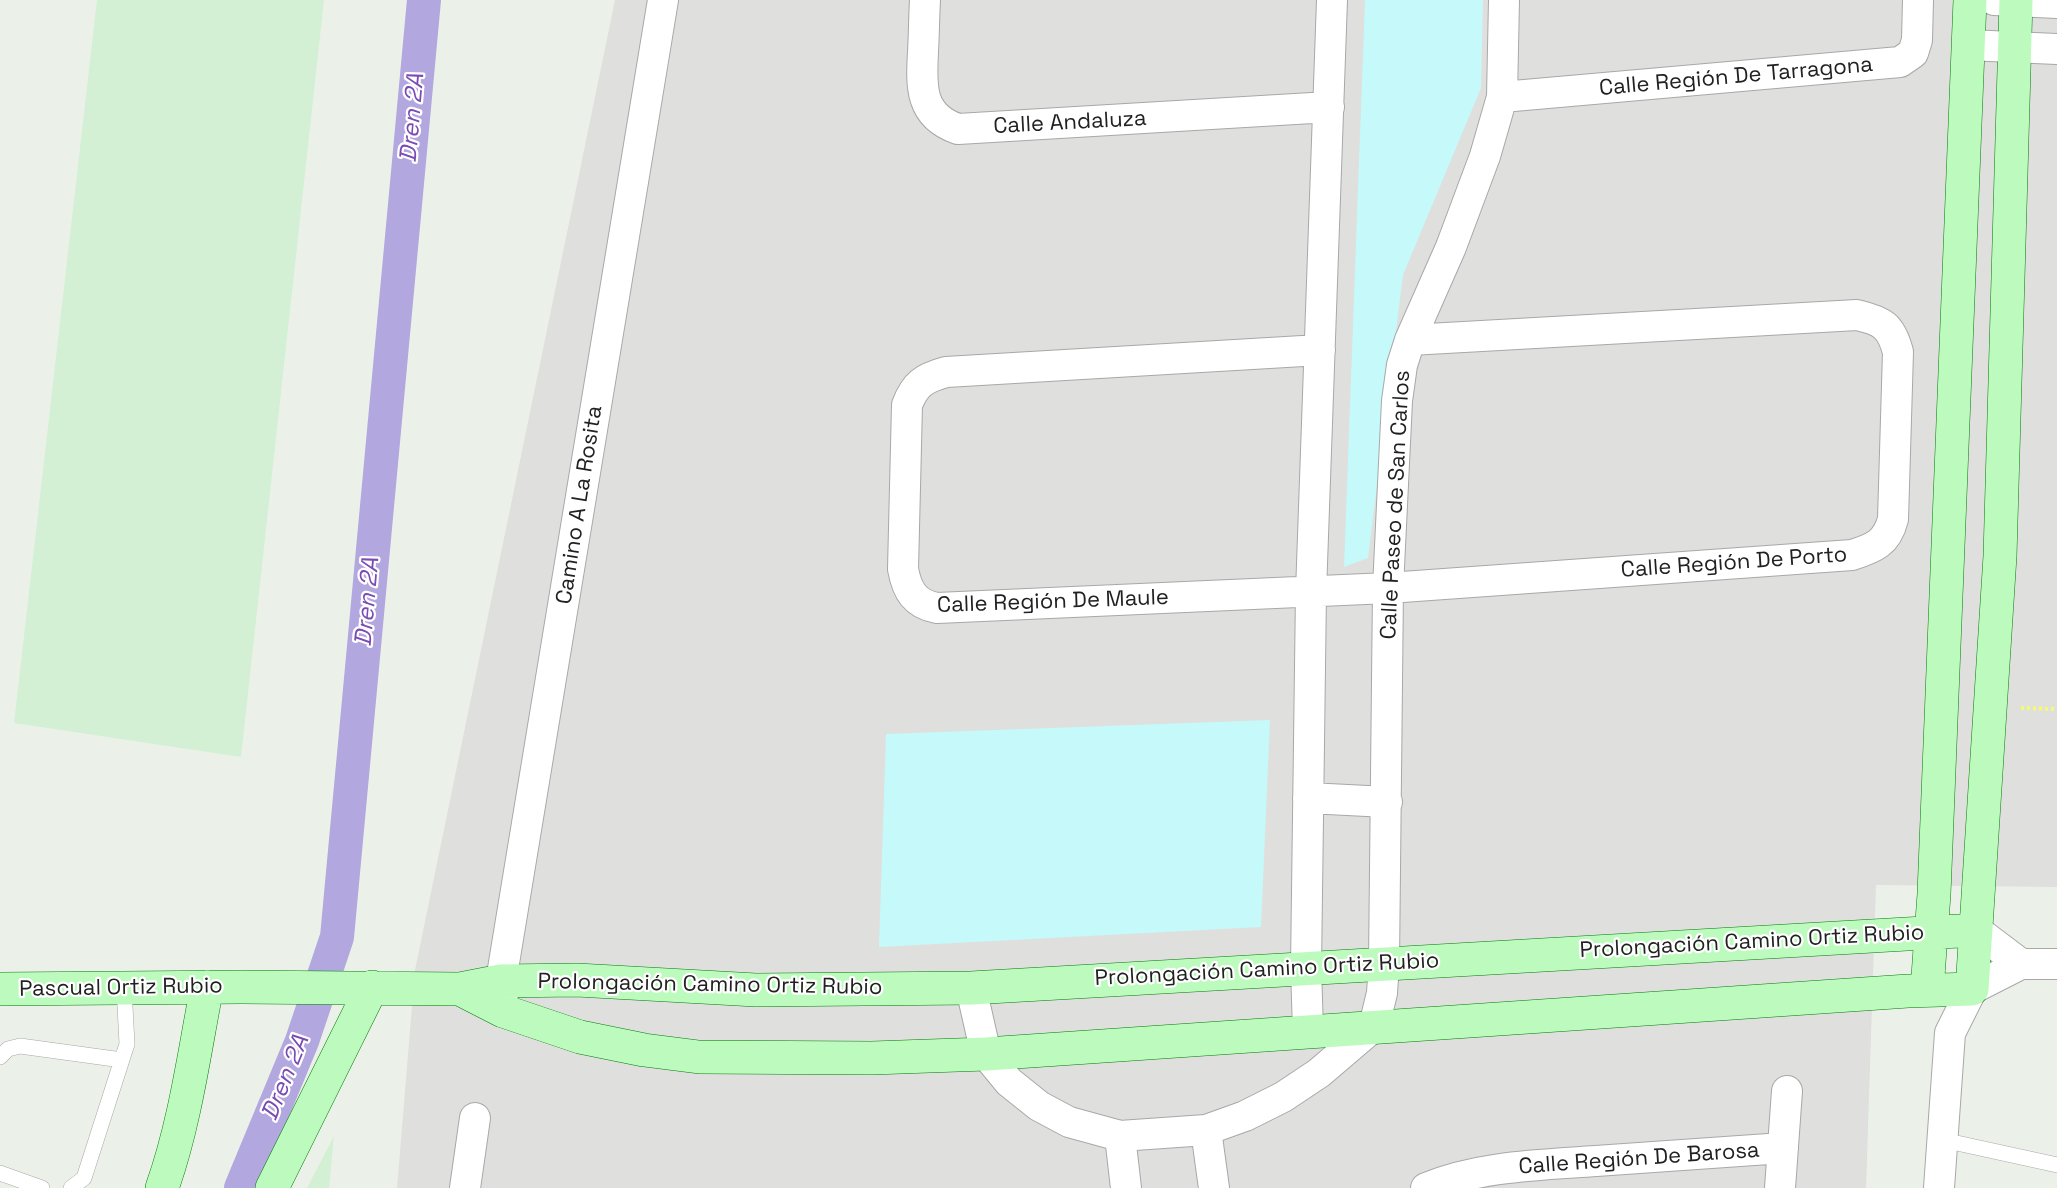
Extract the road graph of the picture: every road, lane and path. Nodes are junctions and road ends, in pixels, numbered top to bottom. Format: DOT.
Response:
graph roads {
  1 [pos="663,0"];
  2 [pos="925,0"];
  3 [pos="1332,0"];
  4 [pos="1504,0"];
  5 [pos="1918,0"];
  6 [pos="1970,0"];
  7 [pos="2008,0"];
  8 [pos="2057,3"];
  9 [pos="1968,45"];
  10 [pos="2015,47"];
  11 [pos="2057,49"];
  12 [pos="1502,97"];
  13 [pos="1329,107"];
  14 [pos="1410,340"];
  15 [pos="1320,350"];
  16 [pos="1388,588"];
  17 [pos="1311,592"];
  18 [pos="1308,798"];
  19 [pos="1387,802"];
  20 [pos="1976,930"];
  21 [pos="1931,932"];
  22 [pos="1384,963"];
  23 [pos="2021,964"];
  24 [pos="2057,964"];
  25 [pos="1306,968"];
  26 [pos="207,987"];
  27 [pos="372,987"];
  28 [pos="124,988"];
  29 [pos="971,988"];
  30 [pos="1972,988"];
  31 [pos="0,989"];
  32 [pos="1927,990"];
  33 [pos="502,996"];
  34 [pos="1374,1026"];
  35 [pos="1308,1031"];
  36 [pos="1950,1033"];
  37 [pos="986,1054"];
  38 [pos="0,1057"];
  39 [pos="122,1060"];
  40 [pos="1787,1091"];
  41 [pos="476,1118"];
  42 [pos="1206,1130"];
  43 [pos="1120,1136"];
  44 [pos="1943,1140"];
  45 [pos="1783,1148"];
  46 [pos="2057,1165"];
  47 [pos="0,1173"];
  48 [pos="42,1188"];
  49 [pos="71,1188"];
  50 [pos="162,1188"];
  51 [pos="272,1188"];
  52 [pos="465,1188"];
  53 [pos="1126,1188"];
  54 [pos="1214,1188"];
  55 [pos="1426,1188"];
  56 [pos="1780,1188"];
  57 [pos="1939,1188"];
  1 -- 33 [label="street, Camino A La Rosita"];
  2 -- 13 [label="street, Calle Andaluza"];
  3 -- 13 [label="street"];
  4 -- 12 [label="street, Calle Paseo de San Carlos"];
  5 -- 12 [label="street, Calle Región De Tarragona"];
  6 -- 9 [label="street"];
  7 -- 8 [label="street"];
  7 -- 10 [label="street"];
  9 -- 10 [label="street"];
  9 -- 21 [label="street"];
  10 -- 11 [label="street"];
  10 -- 20 [label="street"];
  12 -- 14 [label="street, Calle Paseo de San Carlos"];
  13 -- 15 [label="street"];
  14 -- 16 [label="street, Calle Paseo de San Carlos"];
  14 -- 16 [label="street, Calle Región De Porto"];
  15 -- 17 [label="street"];
  15 -- 17 [label="street, Calle Región De Maule"];
  16 -- 17 [label="street, Calle Región De Maule"];
  16 -- 19 [label="street, Calle Paseo de San Carlos"];
  17 -- 18 [label="street"];
  18 -- 19 [label="street"];
  18 -- 25 [label="street"];
  19 -- 22 [label="street, Calle Paseo de San Carlos"];
  20 -- 21 [label="street, Prolongación Camino Ortiz Rubio"];
  20 -- 23 [label="street"];
  20 -- 30 [label="street"];
  21 -- 22 [label="street, Prolongación Camino Ortiz Rubio"];
  21 -- 32 [label="street"];
  22 -- 25 [label="street, Prolongación Camino Ortiz Rubio"];
  22 -- 34 [label="street, Calle Paseo de San Carlos"];
  23 -- 24 [label="street, Prolongación Camino Ortiz Rubio"];
  23 -- 30 [label="street, Prolongación Camino Ortiz Rubio"];
  25 -- 29 [label="street, Prolongación Camino Ortiz Rubio"];
  25 -- 35 [label="street"];
  26 -- 27 [label="street, Pascual Ortiz Rubio"];
  26 -- 28 [label="street, Pascual Ortiz Rubio"];
  26 -- 50 [label="street"];
  27 -- 33 [label="street, Pascual Ortiz Rubio"];
  27 -- 51 [label="street"];
  28 -- 31 [label="street, Pascual Ortiz Rubio"];
  28 -- 39 [label="lane"];
  29 -- 33 [label="street, Prolongación Camino Ortiz Rubio"];
  29 -- 37 [label="street"];
  30 -- 32 [label="street, Prolongación Camino Ortiz Rubio"];
  30 -- 36 [label="street"];
  32 -- 34 [label="street, Prolongación Camino Ortiz Rubio"];
  32 -- 36 [label="street"];
  33 -- 37 [label="street, Prolongación Camino Ortiz Rubio"];
  34 -- 35 [label="street, Prolongación Camino Ortiz Rubio"];
  34 -- 42 [label="street"];
  35 -- 37 [label="street, Prolongación Camino Ortiz Rubio"];
  36 -- 44 [label="street"];
  37 -- 43 [label="street"];
  38 -- 39 [label="lane"];
  39 -- 49 [label="lane"];
  40 -- 45 [label="street"];
  41 -- 52 [label="street"];
  42 -- 43 [label="street"];
  42 -- 54 [label="street"];
  43 -- 53 [label="street"];
  44 -- 46 [label="lane"];
  44 -- 57 [label="street"];
  45 -- 55 [label="street, Calle Región De Barosa"];
  45 -- 56 [label="street"];
  47 -- 48 [label="lane"];
}
